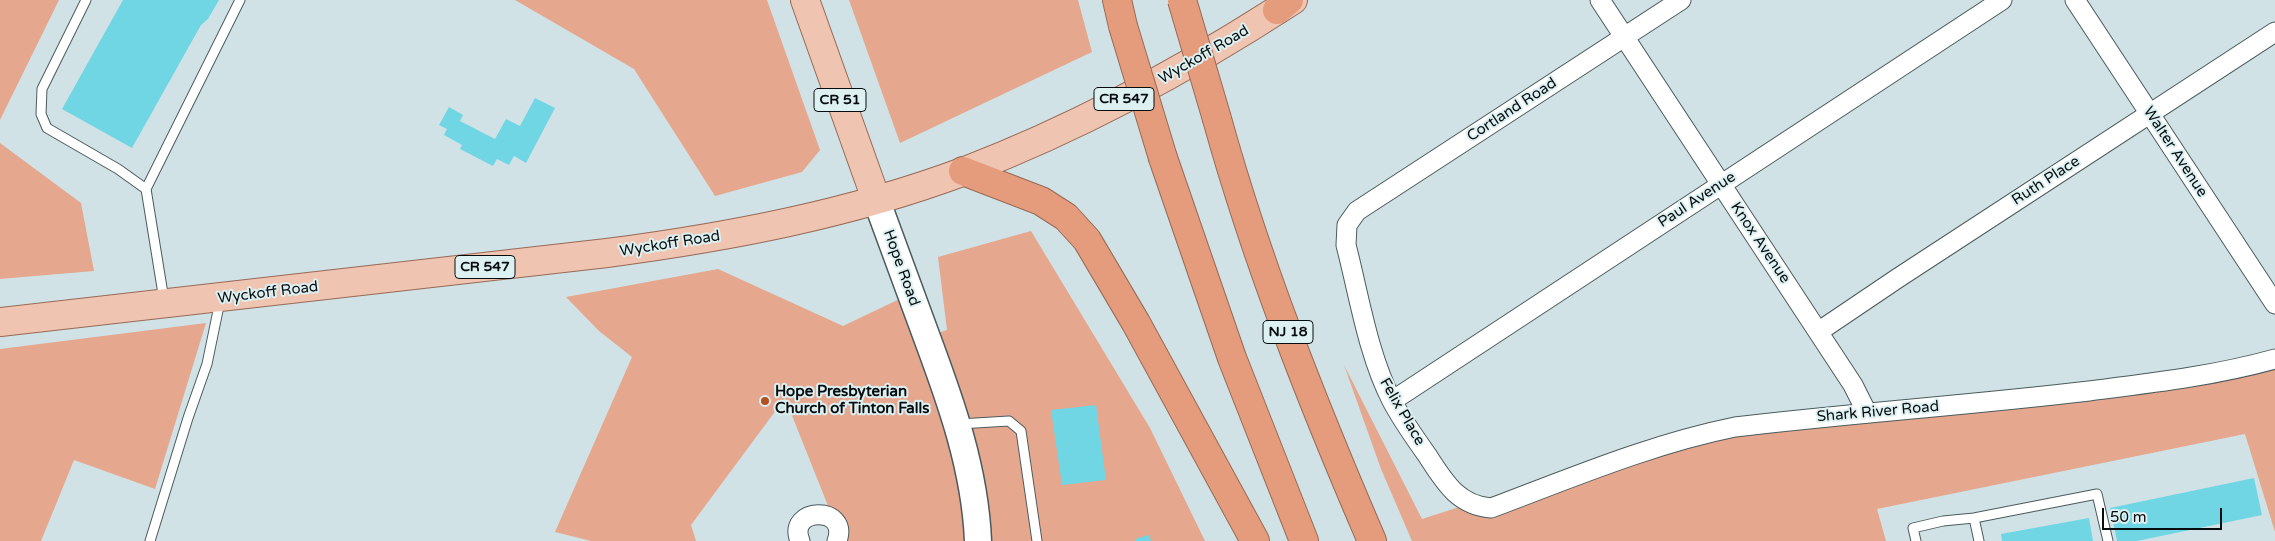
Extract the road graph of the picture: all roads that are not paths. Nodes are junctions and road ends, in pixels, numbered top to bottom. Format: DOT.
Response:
graph roads {
  1 [pos="86,0"];
  2 [pos="240,0"];
  3 [pos="805,0"];
  4 [pos="1117,0"];
  5 [pos="1182,0"];
  6 [pos="1600,0"];
  7 [pos="1682,0"];
  8 [pos="2002,0"];
  9 [pos="2075,0"];
  10 [pos="1287,3"];
  11 [pos="2275,32"];
  12 [pos="1624,37"];
  13 [pos="2150,114"];
  14 [pos="963,171"];
  15 [pos="1721,185"];
  16 [pos="146,190"];
  17 [pos="876,199"];
  18 [pos="1347,225"];
  19 [pos="220,299"];
  20 [pos="2275,304"];
  21 [pos="165,305"];
  22 [pos="0,322"];
  23 [pos="1818,332"];
  24 [pos="2275,359"];
  25 [pos="1392,400"];
  26 [pos="1867,413"];
  27 [pos="956,424"];
  28 [pos="1491,508"];
  29 [pos="1974,518"];
  30 [pos="150,541"];
  31 [pos="800,541"];
  32 [pos="837,541"];
  33 [pos="978,541"];
  34 [pos="1037,541"];
  35 [pos="1255,541"];
  36 [pos="1304,541"];
  37 [pos="1372,541"];
  38 [pos="1916,541"];
  39 [pos="1979,541"];
  40 [pos="2108,541"];
  1 -- 16 [label="lane"];
  2 -- 16 [label="lane"];
  3 -- 17 [label="main road, Hope Road / CR 51"];
  4 -- 36 [label="highway, bridge"];
  5 -- 37 [label="highway, NJ 18, bridge"];
  6 -- 12 [label="street, Knox Avenue"];
  7 -- 12 [label="street, Cortland Road"];
  8 -- 15 [label="street, Paul Avenue"];
  9 -- 13 [label="street, Walter Avenue"];
  10 -- 14 [label="main road, Wyckoff Road / CR 547"];
  11 -- 13 [label="street, Ruth Place"];
  12 -- 15 [label="street, Knox Avenue"];
  12 -- 18 [label="street, Cortland Road"];
  13 -- 20 [label="street, Walter Avenue"];
  13 -- 23 [label="street, Ruth Place"];
  14 -- 17 [label="main road, Wyckoff Road / CR 547"];
  14 -- 35 [label="highway"];
  15 -- 23 [label="street, Knox Avenue"];
  15 -- 25 [label="street, Paul Avenue"];
  16 -- 21 [label="lane"];
  17 -- 19 [label="main road, Wyckoff Road / CR 547"];
  17 -- 27 [label="street, Hope Road"];
  18 -- 25 [label="street, Felix Place"];
  19 -- 21 [label="main road, Wyckoff Road / CR 547"];
  19 -- 30 [label="lane"];
  21 -- 22 [label="main road, Wyckoff Road / CR 547"];
  23 -- 26 [label="street, Knox Avenue"];
  24 -- 26 [label="street, Shark River Road"];
  25 -- 28 [label="street, Felix Place"];
  26 -- 28 [label="street, Shark River Road"];
  27 -- 33 [label="street, Hope Road"];
  27 -- 34 [label="lane"];
  29 -- 38 [label="lane"];
  29 -- 39 [label="lane"];
  29 -- 40 [label="lane"];
  31 -- 32 [label="street"];
}
